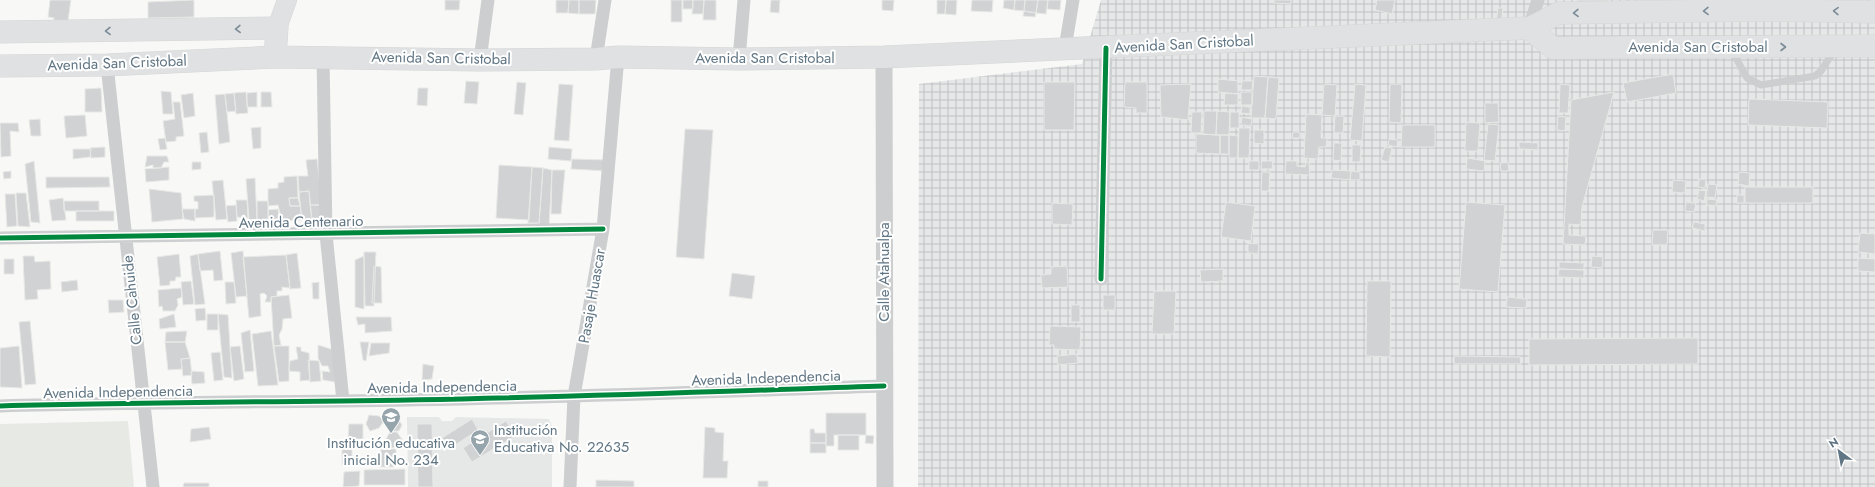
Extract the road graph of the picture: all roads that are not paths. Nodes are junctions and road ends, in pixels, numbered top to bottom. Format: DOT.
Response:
graph roads {
  1 [pos="287,0"];
  2 [pos="488,0"];
  3 [pos="606,0"];
  4 [pos="744,0"];
  5 [pos="1073,0"];
  6 [pos="1538,0"];
  7 [pos="1875,12"];
  8 [pos="277,28"];
  9 [pos="1529,28"];
  10 [pos="0,32"];
  11 [pos="53,32"];
  12 [pos="1837,46"];
  13 [pos="1875,46"];
  14 [pos="1730,47"];
  15 [pos="1065,48"];
  16 [pos="1106,48"];
  17 [pos="275,56"];
  18 [pos="323,56"];
  19 [pos="618,57"];
  20 [pos="884,57"];
  21 [pos="596,59"];
  22 [pos="739,59"];
  23 [pos="480,60"];
  24 [pos="56,65"];
  25 [pos="107,65"];
  26 [pos="0,66"];
  27 [pos="603,229"];
  28 [pos="326,234"];
  29 [pos="126,236"];
  30 [pos="0,238"];
  31 [pos="1101,279"];
  32 [pos="884,386"];
  33 [pos="574,396"];
  34 [pos="342,401"];
  35 [pos="143,402"];
  36 [pos="0,406"];
  37 [pos="154,487"];
  38 [pos="570,487"];
  39 [pos="885,487"];
  1 -- 8 [label="main road"];
  2 -- 23 [label="street"];
  3 -- 21 [label="street"];
  4 -- 22 [label="street"];
  5 -- 15 [label="street"];
  6 -- 9 [label="street"];
  7 -- 9 [label="highway, Avenida San Cristobal, one-way"];
  8 -- 11 [label="highway, one-way"];
  8 -- 17 [label="highway"];
  9 -- 14 [label="highway, Avenida San Cristobal"];
  9 -- 16 [label="highway, Avenida San Cristobal"];
  10 -- 11 [label="highway"];
  11 -- 24 [label="highway"];
  12 -- 13 [label="highway, Avenida San Cristobal"];
  14 -- 12 [label="highway, Avenida San Cristobal, one-way"];
  12 -- 14 [label="lane"];
  15 -- 16 [label="highway, Avenida San Cristobal"];
  15 -- 20 [label="highway, Avenida San Cristobal"];
  16 -- 31 [label="street"];
  17 -- 18 [label="highway, Avenida San Cristobal"];
  17 -- 25 [label="highway, Avenida San Cristobal"];
  18 -- 23 [label="highway, Avenida San Cristobal"];
  18 -- 28 [label="street"];
  19 -- 21 [label="highway, Avenida San Cristobal"];
  19 -- 22 [label="highway, Avenida San Cristobal"];
  19 -- 27 [label="street, Pasaje Huascar"];
  20 -- 22 [label="highway, Avenida San Cristobal"];
  20 -- 32 [label="street, Calle Atahualpa"];
  21 -- 23 [label="highway, Avenida San Cristobal"];
  24 -- 25 [label="highway, Avenida San Cristobal"];
  24 -- 26 [label="highway, Avenida San Cristobal"];
  25 -- 29 [label="street, Calle Cahuide"];
  27 -- 28 [label="street, Avenida Centenario"];
  27 -- 33 [label="street, Pasaje Huascar"];
  28 -- 29 [label="street, Avenida Centenario"];
  28 -- 34 [label="street"];
  29 -- 30 [label="street, Avenida Centenario"];
  29 -- 35 [label="street, Calle Cahuide"];
  32 -- 33 [label="street, Avenida Independencia"];
  32 -- 39 [label="street, Calle Atahualpa"];
  33 -- 34 [label="street, Avenida Independencia"];
  33 -- 38 [label="street, Pasaje Huascar"];
  34 -- 35 [label="street, Avenida Independencia"];
  35 -- 36 [label="street, Avenida Independencia"];
  35 -- 37 [label="street, Calle Cahuide"];
}
